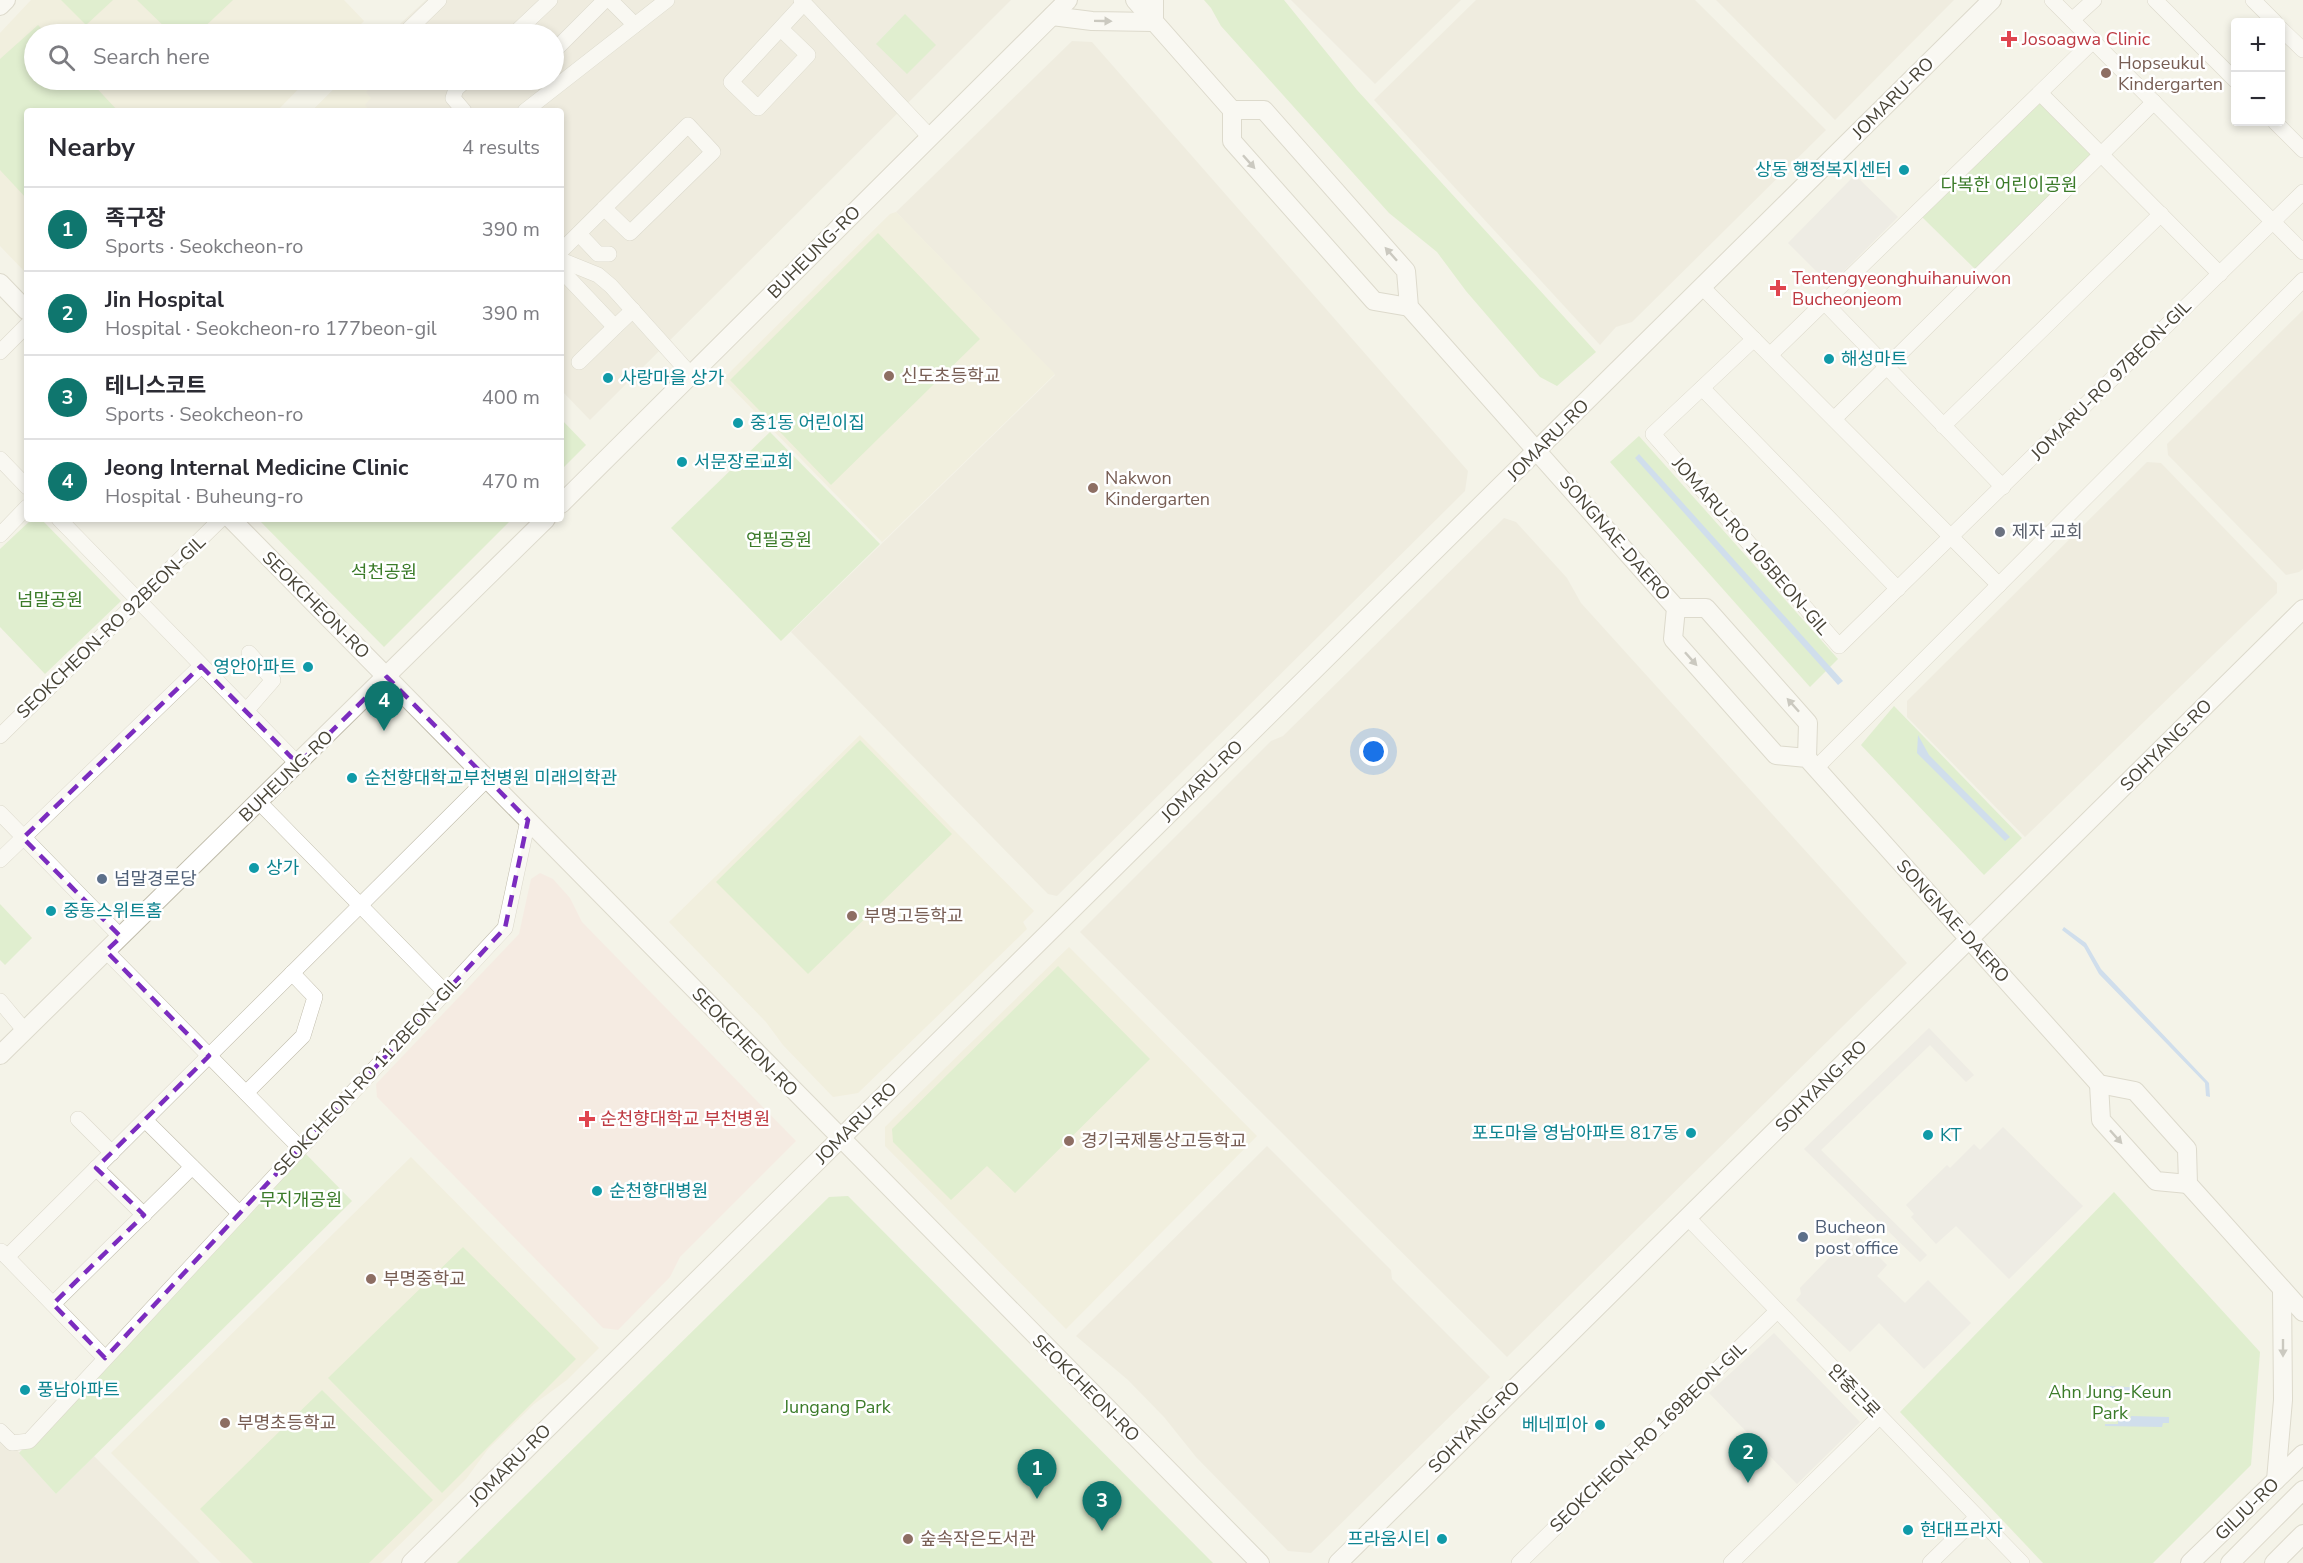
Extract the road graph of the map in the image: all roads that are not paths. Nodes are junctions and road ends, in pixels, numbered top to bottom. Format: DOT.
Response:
graph roads {
  1 [pos="6,0"];
  2 [pos="439,0"];
  3 [pos="550,0"];
  4 [pos="608,0"];
  5 [pos="667,0"];
  6 [pos="1068,0"];
  7 [pos="1135,0"];
  8 [pos="1154,0"];
  9 [pos="1992,0"];
  10 [pos="2052,0"];
  11 [pos="2094,0"];
  12 [pos="2155,0"];
  13 [pos="2253,0"];
  14 [pos="803,2"];
  15 [pos="0,6"];
  16 [pos="1053,8"];
  17 [pos="2271,18"];
  18 [pos="2072,20"];
  19 [pos="1154,22"];
  20 [pos="414,24"];
  21 [pos="525,24"];
  22 [pos="635,25"];
  23 [pos="781,29"];
  24 [pos="2285,33"];
  25 [pos="564,42"];
  26 [pos="2094,42"];
  27 [pos="2303,50"];
  28 [pos="2231,77"];
  29 [pos="564,81"];
  30 [pos="456,90"];
  31 [pos="552,90"];
  32 [pos="2040,93"];
  33 [pos="2154,102"];
  34 [pos="461,108"];
  35 [pos="529,108"];
  36 [pos="1232,110"];
  37 [pos="2279,126"];
  38 [pos="930,137"];
  39 [pos="2303,150"];
  40 [pos="2101,154"];
  41 [pos="2303,192"];
  42 [pos="604,208"];
  43 [pos="2161,214"];
  44 [pos="2273,222"];
  45 [pos="579,234"];
  46 [pos="564,248"];
  47 [pos="2303,252"];
  48 [pos="609,254"];
  49 [pos="564,261"];
  50 [pos="564,273"];
  51 [pos="2220,274"];
  52 [pos="2303,280"];
  53 [pos="0,284"];
  54 [pos="1702,287"];
  55 [pos="1824,302"];
  56 [pos="1409,307"];
  57 [pos="24,308"];
  58 [pos="633,310"];
  59 [pos="615,327"];
  60 [pos="24,329"];
  61 [pos="1754,339"];
  62 [pos="0,352"];
  63 [pos="1770,354"];
  64 [pos="579,362"];
  65 [pos="1886,367"];
  66 [pos="691,375"];
  67 [pos="1702,388"];
  68 [pos="1834,419"];
  69 [pos="1943,426"];
  70 [pos="1538,450"];
  71 [pos="0,459"];
  72 [pos="24,484"];
  73 [pos="2003,487"];
  74 [pos="564,501"];
  75 [pos="24,510"];
  76 [pos="62,522"];
  77 [pos="218,522"];
  78 [pos="234,522"];
  79 [pos="543,522"];
  80 [pos="0,535"];
  81 [pos="1950,537"];
  82 [pos="1999,585"];
  83 [pos="1898,589"];
  84 [pos="138,600"];
  85 [pos="1676,608"];
  86 [pos="2303,609"];
  87 [pos="249,653"];
  88 [pos="201,666"];
  89 [pos="387,677"];
  90 [pos="246,711"];
  91 [pos="0,736"];
  92 [pos="1812,763"];
  93 [pos="298,764"];
  94 [pos="487,779"];
  95 [pos="259,802"];
  96 [pos="0,813"];
  97 [pos="528,820"];
  98 [pos="23,838"];
  99 [pos="0,860"];
  100 [pos="360,905"];
  101 [pos="121,937"];
  102 [pos="1969,939"];
  103 [pos="106,951"];
  104 [pos="292,973"];
  105 [pos="445,992"];
  106 [pos="0,1001"];
  107 [pos="25,1031"];
  108 [pos="0,1055"];
  109 [pos="209,1056"];
  110 [pos="2099,1084"];
  111 [pos="246,1093"];
  112 [pos="78,1119"];
  113 [pos="145,1120"];
  114 [pos="839,1138"];
  115 [pos="300,1148"];
  116 [pos="112,1153"];
  117 [pos="192,1167"];
  118 [pos="96,1168"];
  119 [pos="2188,1184"];
  120 [pos="240,1214"];
  121 [pos="144,1215"];
  122 [pos="1688,1218"];
  123 [pos="3,1254"];
  124 [pos="2282,1289"];
  125 [pos="2303,1291"];
  126 [pos="52,1304"];
  127 [pos="1777,1311"];
  128 [pos="2303,1312"];
  129 [pos="105,1358"];
  130 [pos="1879,1417"];
  131 [pos="0,1431"];
  132 [pos="2303,1454"];
  133 [pos="2303,1473"];
  134 [pos="2276,1480"];
  135 [pos="2303,1490"];
  136 [pos="1977,1517"];
  137 [pos="2303,1534"];
  138 [pos="411,1563"];
  139 [pos="1260,1563"];
  140 [pos="1338,1563"];
  141 [pos="1519,1563"];
  142 [pos="1731,1563"];
  143 [pos="1930,1563"];
  144 [pos="2022,1563"];
  145 [pos="2190,1563"];
  146 [pos="2230,1563"];
  147 [pos="2274,1563"];
  1 -- 15 [label="street"];
  2 -- 20 [label="street"];
  3 -- 21 [label="street"];
  4 -- 22 [label="street"];
  4 -- 25 [label="street"];
  5 -- 22 [label="street"];
  6 -- 16 [label="street, BUHEUNG-RO"];
  7 -- 19 [label="street"];
  8 -- 19 [label="street"];
  9 -- 54 [label="street, JOMARU-RO"];
  10 -- 18 [label="street"];
  11 -- 18 [label="street"];
  12 -- 28 [label="street"];
  13 -- 17 [label="street"];
  14 -- 23 [label="street"];
  14 -- 38 [label="street"];
  16 -- 19 [label="street, one-way"];
  16 -- 38 [label="street, BUHEUNG-RO"];
  18 -- 26 [label="street"];
  19 -- 36 [label="street"];
  22 -- 29 [label="street"];
  23 -- 23 [label="street"];
  24 -- 27 [label="street"];
  26 -- 32 [label="street"];
  26 -- 33 [label="street"];
  30 -- 34 [label="street"];
  31 -- 35 [label="street"];
  32 -- 40 [label="street"];
  32 -- 55 [label="street"];
  33 -- 40 [label="street"];
  33 -- 44 [label="street"];
  36 -- 56 [label="street, one-way"];
  56 -- 36 [label="street, one-way"];
  37 -- 39 [label="street"];
  38 -- 66 [label="street, BUHEUNG-RO"];
  40 -- 43 [label="street"];
  40 -- 65 [label="street"];
  41 -- 44 [label="street, JOMARU-RO 97BEON-GIL"];
  42 -- 42 [label="street"];
  42 -- 45 [label="street"];
  43 -- 51 [label="street"];
  43 -- 69 [label="street"];
  44 -- 47 [label="street"];
  44 -- 51 [label="street, JOMARU-RO 97BEON-GIL"];
  45 -- 46 [label="street"];
  45 -- 48 [label="street"];
  49 -- 58 [label="street"];
  50 -- 59 [label="street"];
  51 -- 73 [label="street, JOMARU-RO 97BEON-GIL"];
  52 -- 82 [label="street"];
  53 -- 57 [label="street"];
  54 -- 61 [label="street"];
  54 -- 70 [label="street, JOMARU-RO"];
  55 -- 63 [label="street"];
  55 -- 65 [label="street"];
  56 -- 70 [label="street, SONGNAE-DAERO"];
  58 -- 59 [label="street"];
  58 -- 66 [label="street"];
  59 -- 64 [label="street"];
  60 -- 62 [label="street"];
  61 -- 63 [label="street"];
  61 -- 67 [label="street, JOMARU-RO 105BEON-GIL"];
  63 -- 68 [label="street"];
  65 -- 68 [label="street"];
  65 -- 69 [label="street"];
  66 -- 74 [label="street, BUHEUNG-RO"];
  67 -- 83 [label="street"];
  67 -- 83 [label="street, JOMARU-RO 105BEON-GIL"];
  68 -- 81 [label="street"];
  69 -- 73 [label="street"];
  70 -- 85 [label="street, SONGNAE-DAERO"];
  70 -- 114 [label="street, JOMARU-RO"];
  71 -- 72 [label="street"];
  73 -- 81 [label="street, JOMARU-RO 97BEON-GIL"];
  75 -- 80 [label="street"];
  76 -- 84 [label="street"];
  77 -- 84 [label="street, SEOKCHEON-RO 92BEON-GIL"];
  78 -- 89 [label="street, SEOKCHEON-RO"];
  79 -- 89 [label="street, BUHEUNG-RO"];
  81 -- 82 [label="street"];
  81 -- 83 [label="street, JOMARU-RO 105BEON-GIL"];
  82 -- 92 [label="street"];
  84 -- 88 [label="street"];
  84 -- 91 [label="street, SEOKCHEON-RO 92BEON-GIL"];
  85 -- 92 [label="street, SONGNAE-DAERO, one-way"];
  92 -- 85 [label="street, SONGNAE-DAERO, one-way"];
  86 -- 102 [label="street, SOHYANG-RO"];
  87 -- 90 [label="street"];
  88 -- 90 [label="street"];
  88 -- 98 [label="street"];
  89 -- 93 [label="street, BUHEUNG-RO"];
  89 -- 94 [label="street, SEOKCHEON-RO"];
  90 -- 93 [label="street"];
  92 -- 102 [label="street, SONGNAE-DAERO"];
  93 -- 95 [label="street, BUHEUNG-RO"];
  94 -- 97 [label="street, SEOKCHEON-RO"];
  94 -- 100 [label="street"];
  95 -- 100 [label="street"];
  95 -- 101 [label="street, BUHEUNG-RO"];
  96 -- 98 [label="street"];
  97 -- 105 [label="street, SEOKCHEON-RO 112BEON-GIL"];
  97 -- 114 [label="street, SEOKCHEON-RO"];
  98 -- 99 [label="street"];
  98 -- 101 [label="street"];
  100 -- 104 [label="street"];
  100 -- 105 [label="street"];
  101 -- 103 [label="street, BUHEUNG-RO"];
  102 -- 110 [label="street, SONGNAE-DAERO"];
  102 -- 122 [label="street, SOHYANG-RO"];
  103 -- 107 [label="street, BUHEUNG-RO"];
  103 -- 109 [label="street"];
  104 -- 109 [label="street"];
  104 -- 111 [label="street"];
  105 -- 115 [label="street, SEOKCHEON-RO 112BEON-GIL"];
  106 -- 107 [label="street"];
  107 -- 108 [label="street, BUHEUNG-RO"];
  109 -- 111 [label="street"];
  109 -- 113 [label="street"];
  110 -- 119 [label="street"];
  110 -- 119 [label="street, one-way"];
  111 -- 115 [label="street"];
  112 -- 116 [label="street"];
  113 -- 116 [label="street"];
  113 -- 117 [label="street"];
  114 -- 138 [label="street, JOMARU-RO"];
  114 -- 139 [label="street, SEOKCHEON-RO"];
  115 -- 120 [label="street, SEOKCHEON-RO 112BEON-GIL"];
  116 -- 118 [label="street"];
  117 -- 120 [label="street"];
  117 -- 121 [label="street"];
  118 -- 121 [label="street"];
  118 -- 123 [label="street"];
  119 -- 124 [label="street"];
  120 -- 129 [label="street, SEOKCHEON-RO 112BEON-GIL"];
  121 -- 126 [label="street"];
  122 -- 127 [label="street, 안중근로"];
  122 -- 140 [label="street, SOHYANG-RO"];
  123 -- 126 [label="street"];
  124 -- 125 [label="street"];
  124 -- 128 [label="street"];
  124 -- 134 [label="street, one-way"];
  126 -- 129 [label="street"];
  127 -- 130 [label="street, 안중근로"];
  127 -- 141 [label="street, SEOKCHEON-RO 169BEON-GIL"];
  129 -- 131 [label="street, SEOKCHEON-RO 112BEON-GIL"];
  130 -- 136 [label="street, 안중근로"];
  130 -- 142 [label="street"];
  132 -- 134 [label="street, GILJU-RO"];
  133 -- 134 [label="street"];
  134 -- 145 [label="street, GILJU-RO"];
  135 -- 146 [label="street, GILJU-RO"];
  136 -- 143 [label="street"];
  136 -- 144 [label="street, 안중근로"];
  137 -- 147 [label="street"];
}
